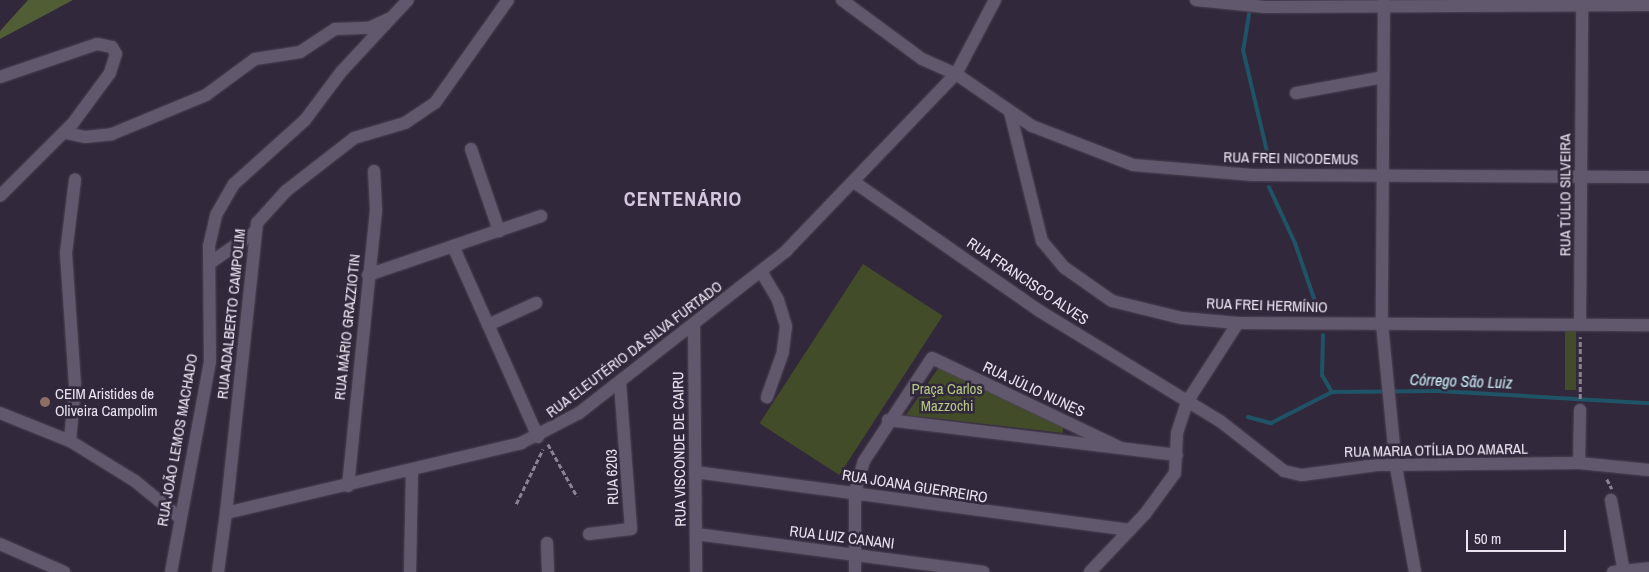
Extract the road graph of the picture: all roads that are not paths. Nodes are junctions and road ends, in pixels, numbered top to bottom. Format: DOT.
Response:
graph roads {
  1 [pos="408,0"];
  2 [pos="508,0"];
  3 [pos="842,0"];
  4 [pos="995,0"];
  5 [pos="1196,0"];
  6 [pos="1384,2"];
  7 [pos="1582,2"];
  8 [pos="1649,5"];
  9 [pos="398,14"];
  10 [pos="956,74"];
  11 [pos="0,77"];
  12 [pos="1383,77"];
  13 [pos="1296,93"];
  14 [pos="1010,112"];
  15 [pos="66,132"];
  16 [pos="471,149"];
  17 [pos="374,171"];
  18 [pos="1383,175"];
  19 [pos="1581,176"];
  20 [pos="1649,177"];
  21 [pos="75,180"];
  22 [pos="854,182"];
  23 [pos="0,196"];
  24 [pos="541,216"];
  25 [pos="499,231"];
  26 [pos="253,233"];
  27 [pos="453,246"];
  28 [pos="210,263"];
  29 [pos="762,273"];
  30 [pos="368,275"];
  31 [pos="536,303"];
  32 [pos="1238,323"];
  33 [pos="1382,324"];
  34 [pos="488,325"];
  35 [pos="1580,325"];
  36 [pos="1649,325"];
  37 [pos="694,326"];
  38 [pos="620,383"];
  39 [pos="767,397"];
  40 [pos="1188,402"];
  41 [pos="1580,410"];
  42 [pos="0,413"];
  43 [pos="888,420"];
  44 [pos="542,440"];
  45 [pos="70,441"];
  46 [pos="1122,448"];
  47 [pos="1177,455"];
  48 [pos="1579,462"];
  49 [pos="1396,467"];
  50 [pos="412,470"];
  51 [pos="1649,470"];
  52 [pos="695,472"];
  53 [pos="348,486"];
  54 [pos="855,492"];
  55 [pos="1611,500"];
  56 [pos="226,513"];
  57 [pos="179,516"];
  58 [pos="1130,530"];
  59 [pos="589,534"];
  60 [pos="696,534"];
  61 [pos="547,543"];
  62 [pos="0,544"];
  63 [pos="855,555"];
  64 [pos="1649,568"];
  65 [pos="1620,571"];
  66 [pos="64,572"];
  67 [pos="171,572"];
  68 [pos="218,572"];
  69 [pos="410,572"];
  70 [pos="548,572"];
  71 [pos="696,572"];
  72 [pos="855,572"];
  73 [pos="984,572"];
  74 [pos="1090,572"];
  75 [pos="1415,572"];
  1 -- 9 [label="street, RUA JOÃO LEMOS MACHADO"];
  2 -- 26 [label="street, RUA ADALBERTO CAMPOLIM"];
  3 -- 10 [label="street, RUA FREI NICODEMUS"];
  4 -- 10 [label="street, RUA ELEUTÉRIO DA SILVA FURTADO"];
  5 -- 6 [label="street"];
  6 -- 7 [label="street"];
  6 -- 12 [label="street"];
  7 -- 8 [label="street"];
  7 -- 19 [label="street, RUA TÚLIO SILVEIRA"];
  9 -- 15 [label="street"];
  9 -- 28 [label="street, RUA JOÃO LEMOS MACHADO"];
  10 -- 14 [label="street, RUA FREI NICODEMUS"];
  10 -- 22 [label="street, RUA ELEUTÉRIO DA SILVA FURTADO"];
  11 -- 15 [label="street"];
  12 -- 13 [label="street"];
  12 -- 18 [label="street"];
  14 -- 18 [label="street, RUA FREI NICODEMUS"];
  14 -- 32 [label="street, RUA FREI HERMÍNIO"];
  15 -- 23 [label="street"];
  16 -- 25 [label="street"];
  17 -- 30 [label="street, RUA MÁRIO GRAZZIOTIN"];
  18 -- 19 [label="street, RUA FREI NICODEMUS"];
  18 -- 33 [label="street"];
  19 -- 20 [label="street, RUA FREI NICODEMUS"];
  19 -- 35 [label="street, RUA TÚLIO SILVEIRA"];
  21 -- 45 [label="street"];
  22 -- 29 [label="street, RUA ELEUTÉRIO DA SILVA FURTADO"];
  22 -- 40 [label="street, RUA FRANCISCO ALVES"];
  24 -- 25 [label="street"];
  25 -- 27 [label="street"];
  26 -- 28 [label="street"];
  26 -- 56 [label="street, RUA ADALBERTO CAMPOLIM"];
  27 -- 30 [label="street"];
  27 -- 34 [label="street"];
  28 -- 57 [label="street, RUA JOÃO LEMOS MACHADO"];
  29 -- 37 [label="street, RUA ELEUTÉRIO DA SILVA FURTADO"];
  29 -- 39 [label="street"];
  30 -- 53 [label="street, RUA MÁRIO GRAZZIOTIN"];
  31 -- 34 [label="street"];
  32 -- 33 [label="street, RUA FREI HERMÍNIO"];
  32 -- 40 [label="street"];
  33 -- 35 [label="street, RUA FREI HERMÍNIO"];
  33 -- 49 [label="street"];
  34 -- 44 [label="street"];
  35 -- 36 [label="street, RUA FREI HERMÍNIO"];
  37 -- 38 [label="street, RUA ELEUTÉRIO DA SILVA FURTADO"];
  37 -- 52 [label="street, RUA VISCONDE DE CAIRU"];
  38 -- 44 [label="street, RUA ELEUTÉRIO DA SILVA FURTADO"];
  38 -- 59 [label="street, RUA 6203"];
  40 -- 47 [label="street"];
  40 -- 49 [label="street, RUA MARIA OTÍLIA DO AMARAL"];
  41 -- 48 [label="street"];
  42 -- 45 [label="street"];
  43 -- 46 [label="street"];
  43 -- 46 [label="street, RUA JÚLIO NUNES"];
  43 -- 54 [label="street"];
  44 -- 50 [label="street, RUA ELEUTÉRIO DA SILVA FURTADO"];
  45 -- 57 [label="street"];
  46 -- 47 [label="street"];
  47 -- 58 [label="street"];
  48 -- 49 [label="street, RUA MARIA OTÍLIA DO AMARAL"];
  48 -- 51 [label="street, RUA MARIA OTÍLIA DO AMARAL"];
  49 -- 75 [label="street"];
  50 -- 53 [label="street, RUA ELEUTÉRIO DA SILVA FURTADO"];
  50 -- 69 [label="street"];
  52 -- 54 [label="street, RUA JOANA GUERREIRO"];
  52 -- 60 [label="street, RUA VISCONDE DE CAIRU"];
  53 -- 56 [label="street, RUA ELEUTÉRIO DA SILVA FURTADO"];
  54 -- 58 [label="street, RUA JOANA GUERREIRO"];
  54 -- 63 [label="street"];
  55 -- 65 [label="street"];
  56 -- 68 [label="street"];
  57 -- 67 [label="street, RUA JOÃO LEMOS MACHADO"];
  58 -- 74 [label="street"];
  60 -- 63 [label="street, RUA LUIZ CANANI"];
  60 -- 71 [label="street, RUA VISCONDE DE CAIRU"];
  61 -- 70 [label="street"];
  62 -- 66 [label="street"];
  63 -- 72 [label="street"];
  63 -- 73 [label="street, RUA LUIZ CANANI"];
  64 -- 65 [label="street"];
}
